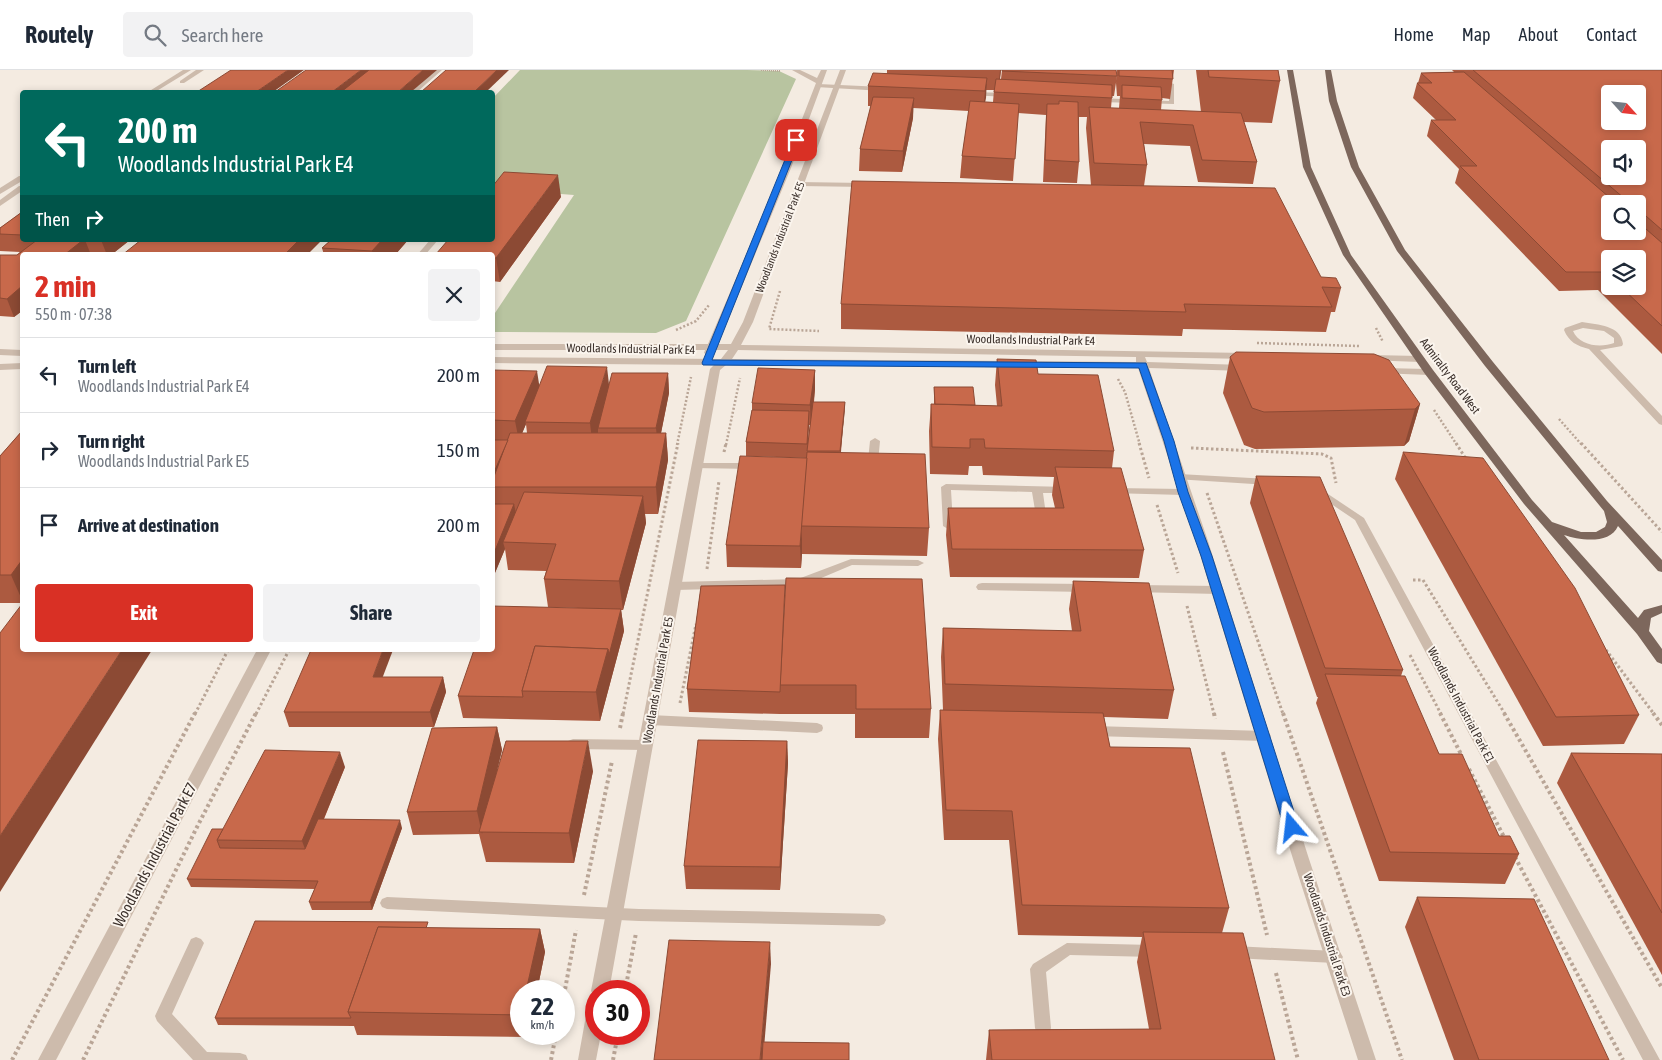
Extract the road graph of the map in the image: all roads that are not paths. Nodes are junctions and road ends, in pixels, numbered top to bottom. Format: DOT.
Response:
graph roads {
  1 [pos="188,70"];
  2 [pos="201,70"];
  3 [pos="439,70"];
  4 [pos="795,70"];
  5 [pos="824,70"];
  6 [pos="843,70"];
  7 [pos="1290,70"];
  8 [pos="1328,70"];
  9 [pos="874,79"];
  10 [pos="1159,82"];
  11 [pos="819,84"];
  12 [pos="837,87"];
  13 [pos="871,88"];
  14 [pos="891,89"];
  15 [pos="154,90"];
  16 [pos="169,90"];
  17 [pos="416,90"];
  18 [pos="960,93"];
  19 [pos="1019,96"];
  20 [pos="1088,100"];
  21 [pos="20,179"];
  22 [pos="800,184"];
  23 [pos="872,185"];
  24 [pos="20,189"];
  25 [pos="0,192"];
  26 [pos="0,204"];
  27 [pos="432,242"];
  28 [pos="424,252"];
  29 [pos="1591,346"];
  30 [pos="495,347"];
  31 [pos="508,347"];
  32 [pos="711,347"];
  33 [pos="637,348"];
  34 [pos="735,348"];
  35 [pos="795,349"];
  36 [pos="935,351"];
  37 [pos="0,352"];
  38 [pos="1030,352"];
  39 [pos="20,353"];
  40 [pos="1138,353"];
  41 [pos="1263,356"];
  42 [pos="1362,358"];
  43 [pos="1420,359"];
  44 [pos="497,360"];
  45 [pos="631,362"];
  46 [pos="794,363"];
  47 [pos="936,364"];
  48 [pos="1032,364"];
  49 [pos="715,365"];
  50 [pos="1142,365"];
  51 [pos="20,366"];
  52 [pos="0,367"];
  53 [pos="1254,368"];
  54 [pos="1370,370"];
  55 [pos="1429,372"];
  56 [pos="1662,422"];
  57 [pos="875,441"];
  58 [pos="697,466"];
  59 [pos="761,466"];
  60 [pos="860,467"];
  61 [pos="1179,477"];
  62 [pos="1282,482"];
  63 [pos="1310,488"];
  64 [pos="1037,489"];
  65 [pos="1076,490"];
  66 [pos="1105,490"];
  67 [pos="1183,492"];
  68 [pos="1609,509"];
  69 [pos="1546,523"];
  70 [pos="967,526"];
  71 [pos="1033,526"];
  72 [pos="918,563"];
  73 [pos="1662,568"];
  74 [pos="675,586"];
  75 [pos="982,587"];
  76 [pos="1097,588"];
  77 [pos="1126,588"];
  78 [pos="1218,590"];
  79 [pos="1662,609"];
  80 [pos="1642,632"];
  81 [pos="263,652"];
  82 [pos="1662,659"];
  83 [pos="650,720"];
  84 [pos="817,728"];
  85 [pos="1083,731"];
  86 [pos="1264,736"];
  87 [pos="560,744"];
  88 [pos="646,745"];
  89 [pos="387,903"];
  90 [pos="613,914"];
  91 [pos="879,920"];
  92 [pos="196,943"];
  93 [pos="1164,951"];
  94 [pos="1223,952"];
  95 [pos="1335,957"];
  96 [pos="602,980"];
  97 [pos="1044,1028"];
  98 [pos="590,1045"];
  99 [pos="47,1060"];
  100 [pos="240,1060"];
  101 [pos="587,1060"];
  102 [pos="1367,1060"];
  103 [pos="1652,1060"];
  1 -- 15 [label="street"];
  2 -- 16 [label="street"];
  3 -- 17 [label="lane"];
  4 -- 11 [label="street"];
  5 -- 11 [label="street, Woodlands Industrial Park E5"];
  6 -- 12 [label="street, Woodlands Industrial Park E5"];
  7 -- 43 [label="main road, Admiralty Road West"];
  8 -- 68 [label="main road"];
  9 -- 13 [label="lane"];
  10 -- 20 [label="lane"];
  11 -- 12 [label="lane"];
  11 -- 32 [label="street, Woodlands Industrial Park E5"];
  12 -- 13 [label="lane"];
  12 -- 22 [label="street, Woodlands Industrial Park E5"];
  13 -- 14 [label="lane"];
  18 -- 19 [label="lane"];
  21 -- 25 [label="street"];
  22 -- 23 [label="lane"];
  22 -- 34 [label="street, Woodlands Industrial Park E5"];
  24 -- 26 [label="street"];
  27 -- 28 [label="lane"];
  29 -- 29 [label="lane"];
  29 -- 56 [label="lane"];
  30 -- 31 [label="street, Woodlands Industrial Park E4"];
  31 -- 33 [label="street, Woodlands Industrial Park E4"];
  31 -- 44 [label="street"];
  32 -- 33 [label="street, Woodlands Industrial Park E4"];
  32 -- 34 [label="street, Woodlands Industrial Park E4"];
  32 -- 49 [label="street, Woodlands Industrial Park E5"];
  33 -- 45 [label="street"];
  34 -- 35 [label="street, Woodlands Industrial Park E4"];
  34 -- 49 [label="street, Woodlands Industrial Park E5"];
  35 -- 36 [label="street, Woodlands Industrial Park E4"];
  35 -- 46 [label="street"];
  36 -- 38 [label="street, Woodlands Industrial Park E4"];
  36 -- 47 [label="street"];
  37 -- 39 [label="street"];
  38 -- 40 [label="street, Woodlands Industrial Park E4"];
  38 -- 48 [label="street"];
  40 -- 41 [label="street, Woodlands Industrial Park E4"];
  40 -- 50 [label="street, Woodlands Industrial Park E3"];
  42 -- 43 [label="street"];
  43 -- 55 [label="main road, Admiralty Road West"];
  44 -- 45 [label="street, Woodlands Industrial Park E4"];
  45 -- 49 [label="street, Woodlands Industrial Park E4"];
  46 -- 47 [label="street, Woodlands Industrial Park E4"];
  46 -- 49 [label="street, Woodlands Industrial Park E4"];
  47 -- 48 [label="street, Woodlands Industrial Park E4"];
  48 -- 50 [label="street, Woodlands Industrial Park E4"];
  49 -- 58 [label="street, Woodlands Industrial Park E5"];
  50 -- 53 [label="street, Woodlands Industrial Park E4"];
  50 -- 61 [label="street, Woodlands Industrial Park E3"];
  51 -- 52 [label="street"];
  54 -- 55 [label="street"];
  55 -- 69 [label="main road, Admiralty Road West"];
  57 -- 60 [label="lane"];
  58 -- 59 [label="lane"];
  58 -- 74 [label="street, Woodlands Industrial Park E5"];
  61 -- 62 [label="lane"];
  61 -- 67 [label="street, Woodlands Industrial Park E3"];
  63 -- 103 [label="lane, Woodlands Industrial Park E1"];
  64 -- 65 [label="lane"];
  64 -- 70 [label="lane"];
  64 -- 71 [label="lane"];
  66 -- 67 [label="lane"];
  67 -- 78 [label="street, Woodlands Industrial Park E3"];
  68 -- 69 [label="main road"];
  68 -- 73 [label="main road"];
  69 -- 80 [label="main road, Admiralty Road West"];
  72 -- 74 [label="lane"];
  74 -- 83 [label="street, Woodlands Industrial Park E5"];
  75 -- 76 [label="lane"];
  77 -- 78 [label="lane"];
  78 -- 86 [label="street, Woodlands Industrial Park E3"];
  79 -- 80 [label="main road"];
  80 -- 82 [label="main road, Admiralty Road West"];
  81 -- 99 [label="street, Woodlands Industrial Park E7"];
  83 -- 84 [label="lane"];
  83 -- 88 [label="street, Woodlands Industrial Park E5"];
  85 -- 86 [label="lane"];
  86 -- 95 [label="street, Woodlands Industrial Park E3"];
  87 -- 88 [label="lane"];
  88 -- 90 [label="street, Woodlands Industrial Park E5"];
  89 -- 90 [label="lane"];
  90 -- 91 [label="lane"];
  90 -- 96 [label="street, Woodlands Industrial Park E5"];
  92 -- 100 [label="lane"];
  93 -- 97 [label="lane"];
  94 -- 95 [label="lane"];
  95 -- 102 [label="street, Woodlands Industrial Park E3"];
  98 -- 101 [label="street"];
}
